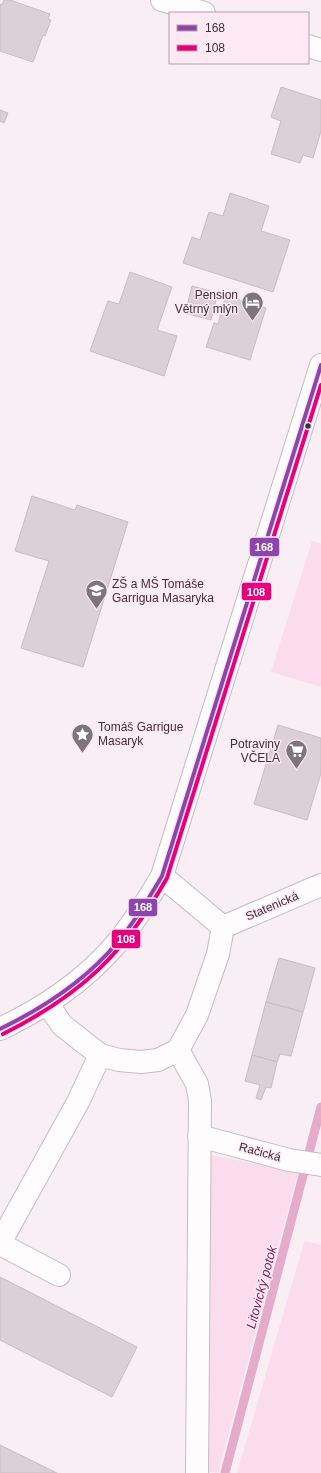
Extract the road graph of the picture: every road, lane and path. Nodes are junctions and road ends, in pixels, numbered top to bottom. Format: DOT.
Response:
graph roads {
  1 [pos="162,0"];
  2 [pos="201,12"];
  3 [pos="309,46"];
  4 [pos="321,50"];
  5 [pos="321,365"];
  6 [pos="162,876"];
  7 [pos="321,885"];
  8 [pos="223,927"];
  9 [pos="47,1003"];
  10 [pos="0,1029"];
  11 [pos="178,1050"];
  12 [pos="100,1055"];
  13 [pos="199,1136"];
  14 [pos="321,1165"];
  15 [pos="0,1244"];
  16 [pos="59,1275"];
  17 [pos="197,1463"];
  18 [pos="183,1473"];
  1 -- 2 [label="street"];
  3 -- 4 [label="street"];
  5 -- 6 [label="street"];
  6 -- 8 [label="street"];
  6 -- 9 [label="street"];
  7 -- 8 [label="street, Statenická"];
  8 -- 11 [label="street"];
  9 -- 10 [label="street"];
  9 -- 12 [label="street"];
  11 -- 12 [label="street"];
  11 -- 13 [label="street"];
  12 -- 15 [label="street"];
  13 -- 14 [label="street, Račická"];
  13 -- 17 [label="street"];
  15 -- 16 [label="street"];
  17 -- 18 [label="street"];
}
